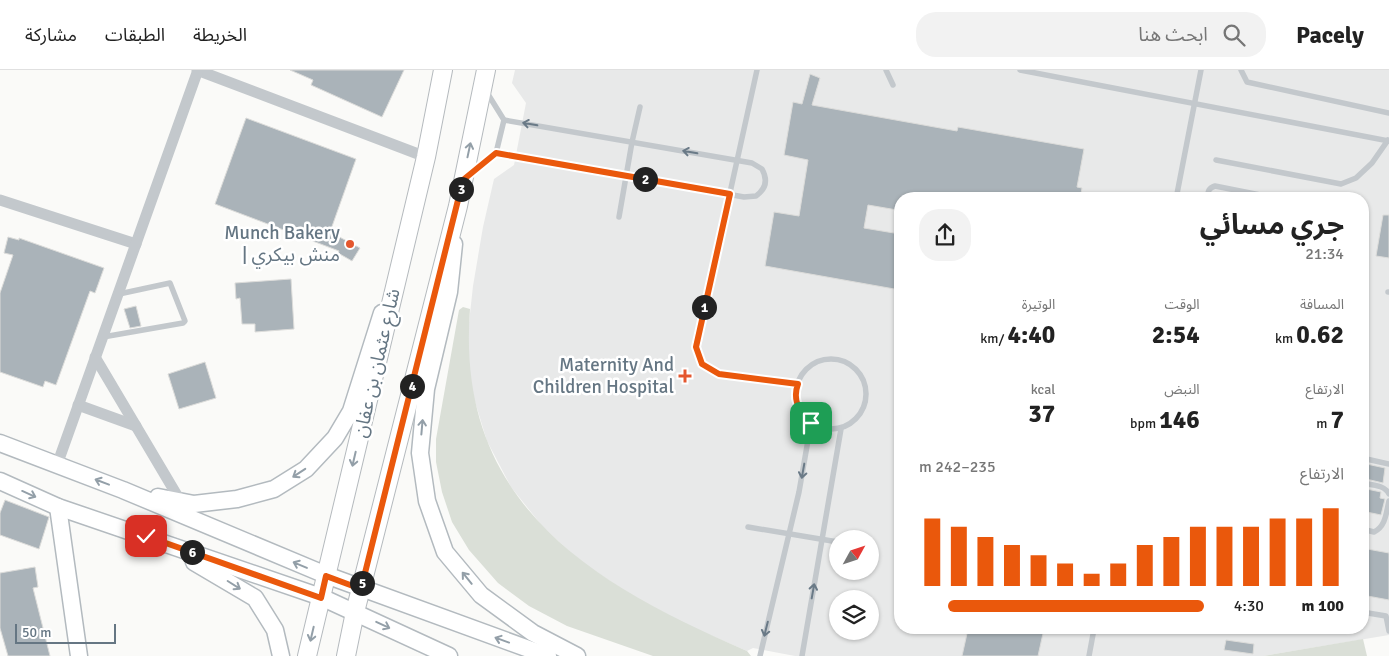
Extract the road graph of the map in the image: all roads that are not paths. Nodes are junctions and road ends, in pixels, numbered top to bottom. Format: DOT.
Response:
graph roads {
  1 [pos="197,70"];
  2 [pos="231,70"];
  3 [pos="443,70"];
  4 [pos="757,70"];
  5 [pos="886,70"];
  6 [pos="1020,70"];
  7 [pos="1201,70"];
  8 [pos="1241,70"];
  9 [pos="484,78"];
  10 [pos="227,82"];
  11 [pos="893,85"];
  12 [pos="1194,104"];
  13 [pos="640,107"];
  14 [pos="1389,113"];
  15 [pos="504,120"];
  16 [pos="1389,140"];
  17 [pos="632,142"];
  18 [pos="496,153"];
  19 [pos="426,157"];
  20 [pos="738,160"];
  21 [pos="1216,160"];
  22 [pos="626,176"];
  23 [pos="463,180"];
  24 [pos="1177,192"];
  25 [pos="1208,192"];
  26 [pos="1245,192"];
  27 [pos="730,194"];
  28 [pos="0,200"];
  29 [pos="458,206"];
  30 [pos="619,217"];
  31 [pos="136,244"];
  32 [pos="118,294"];
  33 [pos="102,337"];
  34 [pos="95,357"];
  35 [pos="798,384"];
  36 [pos="78,405"];
  37 [pos="811,423"];
  38 [pos="136,426"];
  39 [pos="841,429"];
  40 [pos="0,443"];
  41 [pos="1369,460"];
  42 [pos="1389,464"];
  43 [pos="57,465"];
  44 [pos="0,481"];
  45 [pos="1369,484"];
  46 [pos="123,490"];
  47 [pos="1389,494"];
  48 [pos="1389,501"];
  49 [pos="181,502"];
  50 [pos="58,507"];
  51 [pos="748,527"];
  52 [pos="1369,531"];
  53 [pos="789,534"];
  54 [pos="146,536"];
  55 [pos="822,540"];
  56 [pos="829,541"];
  57 [pos="326,576"];
  58 [pos="361,589"];
  59 [pos="321,598"];
  60 [pos="355,612"];
  61 [pos="1369,613"];
  62 [pos="1387,616"];
  63 [pos="1389,631"];
  64 [pos="1093,634"];
  65 [pos="80,656"];
  66 [pos="281,656"];
  67 [pos="307,656"];
  68 [pos="346,656"];
  69 [pos="449,656"];
  70 [pos="548,656"];
  71 [pos="577,656"];
  72 [pos="760,656"];
  73 [pos="802,656"];
  74 [pos="1089,656"];
  1 -- 10 [label="street"];
  1 -- 31 [label="street"];
  2 -- 10 [label="street"];
  3 -- 19 [label="main road, شارع عثمان بن عفان"];
  4 -- 20 [label="lane"];
  5 -- 11 [label="lane"];
  6 -- 12 [label="lane"];
  7 -- 12 [label="lane"];
  8 -- 14 [label="lane"];
  9 -- 15 [label="lane"];
  23 -- 9 [label="main road, شارع عثمان بن عفان, one-way"];
  10 -- 19 [label="street"];
  12 -- 16 [label="lane"];
  12 -- 24 [label="lane"];
  13 -- 17 [label="lane"];
  17 -- 15 [label="lane, one-way"];
  15 -- 18 [label="lane"];
  16 -- 21 [label="lane"];
  20 -- 17 [label="lane, one-way"];
  17 -- 22 [label="lane"];
  18 -- 22 [label="lane"];
  18 -- 23 [label="lane"];
  19 -- 49 [label="street, one-way"];
  19 -- 57 [label="main road, شارع عثمان بن عفان, one-way"];
  20 -- 27 [label="lane"];
  20 -- 27 [label="lane"];
  22 -- 27 [label="lane"];
  22 -- 30 [label="lane"];
  23 -- 29 [label="main road, شارع عثمان بن عفان"];
  25 -- 26 [label="lane"];
  27 -- 35 [label="lane"];
  28 -- 31 [label="street"];
  29 -- 58 [label="main road, شارع عثمان بن عفان"];
  71 -- 29 [label="street, one-way"];
  31 -- 32 [label="street"];
  32 -- 33 [label="street"];
  32 -- 33 [label="lane"];
  33 -- 34 [label="street"];
  34 -- 36 [label="street"];
  34 -- 38 [label="street"];
  35 -- 37 [label="lane"];
  35 -- 39 [label="lane"];
  36 -- 38 [label="street"];
  36 -- 43 [label="street"];
  37 -- 39 [label="lane"];
  37 -- 53 [label="lane, one-way"];
  38 -- 49 [label="street"];
  39 -- 55 [label="lane"];
  40 -- 43 [label="street"];
  41 -- 42 [label="lane"];
  46 -- 43 [label="street, one-way"];
  44 -- 50 [label="street, one-way"];
  45 -- 47 [label="lane"];
  46 -- 49 [label="street"];
  57 -- 46 [label="street, one-way"];
  48 -- 52 [label="lane"];
  50 -- 54 [label="street"];
  50 -- 65 [label="street"];
  51 -- 53 [label="lane"];
  53 -- 55 [label="lane"];
  53 -- 72 [label="lane, one-way"];
  54 -- 59 [label="street"];
  54 -- 66 [label="street, one-way"];
  55 -- 56 [label="lane"];
  73 -- 55 [label="lane, one-way"];
  57 -- 58 [label="street"];
  57 -- 59 [label="main road, شارع عثمان بن عفان"];
  58 -- 60 [label="main road, شارع عثمان بن عفان"];
  70 -- 58 [label="street, one-way"];
  59 -- 60 [label="street"];
  59 -- 67 [label="main road, شارع عثمان بن عفان, one-way"];
  60 -- 68 [label="main road, شارع عثمان بن عفان"];
  60 -- 69 [label="street, one-way"];
  61 -- 62 [label="lane"];
  62 -- 63 [label="lane"];
  64 -- 74 [label="lane"];
}
